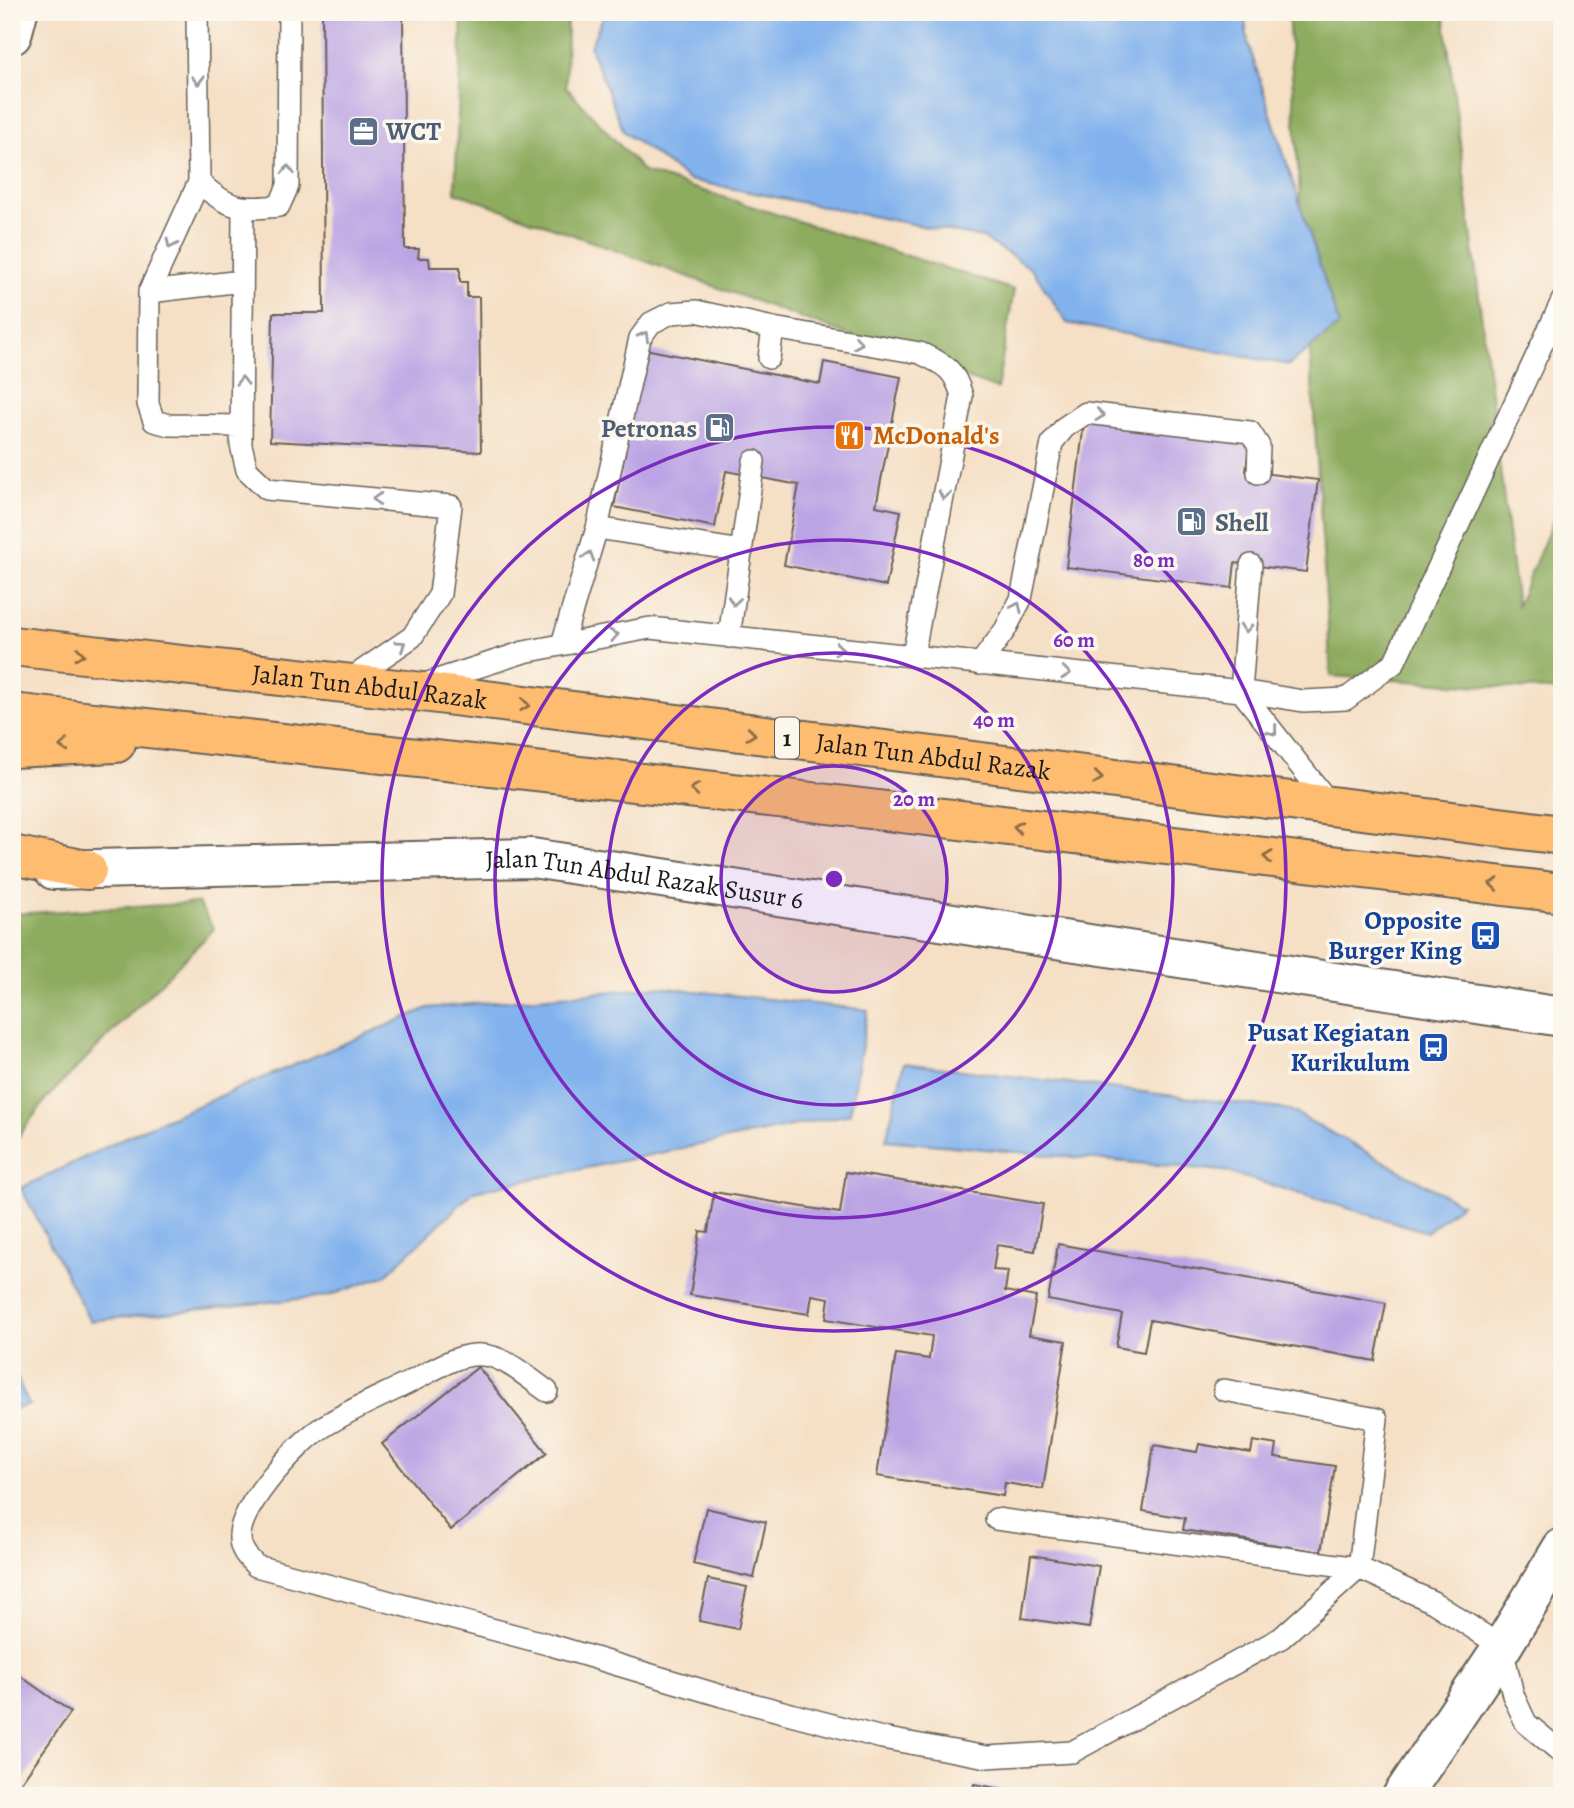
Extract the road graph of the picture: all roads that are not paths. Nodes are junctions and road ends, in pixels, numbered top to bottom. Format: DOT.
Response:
graph roads {
  1 [pos="18,12"];
  2 [pos="197,12"];
  3 [pos="289,12"];
  4 [pos="12,34"];
  5 [pos="199,182"];
  6 [pos="243,209"];
  7 [pos="242,281"];
  8 [pos="149,292"];
  9 [pos="1562,301"];
  10 [pos="773,328"];
  11 [pos="769,358"];
  12 [pos="241,426"];
  13 [pos="754,461"];
  14 [pos="1258,473"];
  15 [pos="597,528"];
  16 [pos="741,551"];
  17 [pos="1251,565"];
  18 [pos="729,637"];
  19 [pos="562,645"];
  20 [pos="12,646"];
  21 [pos="913,656"];
  22 [pos="980,664"];
  23 [pos="344,683"];
  24 [pos="406,690"];
  25 [pos="1241,691"];
  26 [pos="12,713"];
  27 [pos="230,738"];
  28 [pos="12,748"];
  29 [pos="1333,808"];
  30 [pos="1562,835"];
  31 [pos="12,855"];
  32 [pos="12,870"];
  33 [pos="87,870"];
  34 [pos="1562,892"];
  35 [pos="1562,1017"];
  36 [pos="1224,1390"];
  37 [pos="547,1391"];
  38 [pos="996,1519"];
  39 [pos="1562,1548"];
  40 [pos="1359,1568"];
  41 [pos="1502,1647"];
  42 [pos="1562,1752"];
  43 [pos="1402,1796"];
  1 -- 4 [label="street"];
  2 -- 5 [label="lane, one-way"];
  6 -- 3 [label="lane, one-way"];
  5 -- 6 [label="lane"];
  5 -- 8 [label="lane, one-way"];
  6 -- 7 [label="lane"];
  7 -- 8 [label="lane"];
  12 -- 7 [label="lane, one-way"];
  8 -- 12 [label="lane"];
  9 -- 25 [label="lane"];
  10 -- 11 [label="lane"];
  15 -- 10 [label="lane, one-way"];
  10 -- 21 [label="lane, one-way"];
  23 -- 12 [label="lane, one-way"];
  13 -- 16 [label="lane"];
  22 -- 14 [label="lane, one-way"];
  15 -- 16 [label="lane"];
  19 -- 15 [label="lane, one-way"];
  16 -- 18 [label="lane, one-way"];
  17 -- 25 [label="lane, one-way"];
  19 -- 18 [label="lane, one-way"];
  18 -- 21 [label="lane, one-way"];
  19 -- 24 [label="lane"];
  20 -- 23 [label="highway, Jalan Tun Abdul Razak / 1, one-way"];
  21 -- 22 [label="lane"];
  22 -- 25 [label="lane, one-way"];
  23 -- 24 [label="highway, Jalan Tun Abdul Razak / 1"];
  24 -- 29 [label="highway, Jalan Tun Abdul Razak / 1, one-way"];
  25 -- 29 [label="lane, one-way"];
  26 -- 27 [label="highway, 1"];
  27 -- 28 [label="highway, one-way"];
  34 -- 27 [label="highway, 1, one-way"];
  29 -- 30 [label="highway, Jalan Tun Abdul Razak / 1"];
  31 -- 33 [label="highway"];
  32 -- 33 [label="street, Jalan Tun Abdul Razak Susur 6"];
  33 -- 35 [label="street, Jalan Tun Abdul Razak Susur 6"];
  36 -- 40 [label="lane"];
  37 -- 40 [label="lane"];
  38 -- 40 [label="lane"];
  39 -- 41 [label="street"];
  40 -- 41 [label="lane"];
  41 -- 42 [label="lane"];
  41 -- 43 [label="street"];
}
